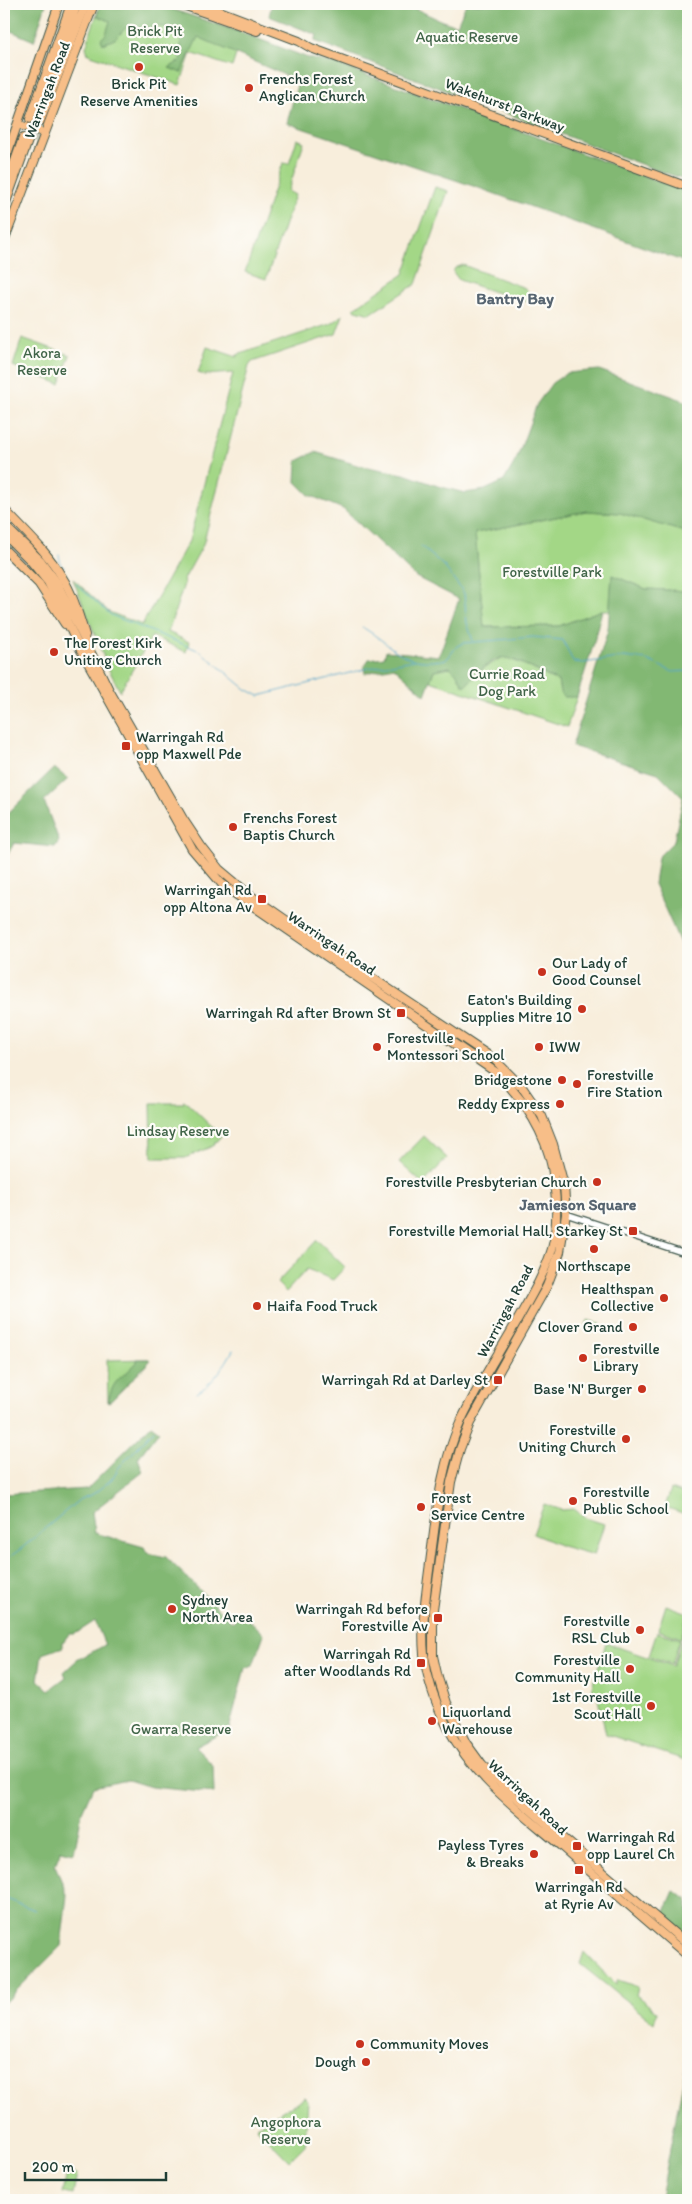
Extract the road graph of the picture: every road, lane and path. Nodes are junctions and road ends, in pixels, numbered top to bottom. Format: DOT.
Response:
graph roads {
  1 [pos="71,4"];
  2 [pos="77,4"];
  3 [pos="86,4"];
  4 [pos="94,4"];
  5 [pos="180,4"];
  6 [pos="201,4"];
  7 [pos="57,6"];
  8 [pos="311,48"];
  9 [pos="35,120"];
  10 [pos="20,125"];
  11 [pos="42,133"];
  12 [pos="4,162"];
  13 [pos="688,187"];
  14 [pos="4,192"];
  15 [pos="4,208"];
  16 [pos="4,241"];
  17 [pos="4,509"];
  18 [pos="4,525"];
  19 [pos="4,534"];
  20 [pos="4,549"];
  21 [pos="77,643"];
  22 [pos="90,651"];
  23 [pos="136,734"];
  24 [pos="129,739"];
  25 [pos="229,878"];
  26 [pos="221,883"];
  27 [pos="365,978"];
  28 [pos="500,1070"];
  29 [pos="557,1213"];
  30 [pos="566,1214"];
  31 [pos="688,1254"];
  32 [pos="498,1356"];
  33 [pos="506,1359"];
  34 [pos="436,1687"];
  35 [pos="606,1880"];
  36 [pos="688,1945"];
  37 [pos="688,1956"];
  1 -- 9 [label="main road, Warringah Road"];
  2 -- 9 [label="main road, Warringah Road"];
  3 -- 9 [label="main road"];
  4 -- 11 [label="main road, Warringah Road"];
  5 -- 8 [label="main road, Wakehurst Parkway"];
  6 -- 8 [label="main road, Wakehurst Parkway"];
  7 -- 10 [label="main road, Warringah Road"];
  8 -- 13 [label="main road, Wakehurst Parkway"];
  10 -- 11 [label="main road, bridge"];
  10 -- 12 [label="main road, Warringah Road"];
  11 -- 16 [label="main road, Warringah Road"];
  14 -- 15 [label="main road, Warringah Road"];
  17 -- 22 [label="main road, Warringah Road"];
  18 -- 22 [label="main road, Warringah Road"];
  19 -- 21 [label="main road, Warringah Road"];
  20 -- 21 [label="main road, Warringah Road"];
  21 -- 24 [label="main road, Warringah Road"];
  22 -- 23 [label="main road, Warringah Road"];
  23 -- 24 [label="main road"];
  23 -- 25 [label="main road, Warringah Road"];
  24 -- 26 [label="main road, Warringah Road"];
  25 -- 26 [label="main road"];
  25 -- 27 [label="main road, Warringah Road"];
  26 -- 27 [label="main road, Warringah Road"];
  27 -- 28 [label="main road, Warringah Road"];
  28 -- 29 [label="main road, Warringah Road"];
  28 -- 30 [label="main road, Warringah Road"];
  29 -- 30 [label="main road"];
  29 -- 32 [label="main road, Warringah Road"];
  30 -- 31 [label="street"];
  30 -- 33 [label="main road, Warringah Road"];
  32 -- 33 [label="main road"];
  32 -- 34 [label="main road, Warringah Road"];
  33 -- 34 [label="main road, Warringah Road"];
  34 -- 35 [label="main road, Warringah Road"];
  35 -- 36 [label="main road, Warringah Road"];
  35 -- 37 [label="main road, Warringah Road"];
}
